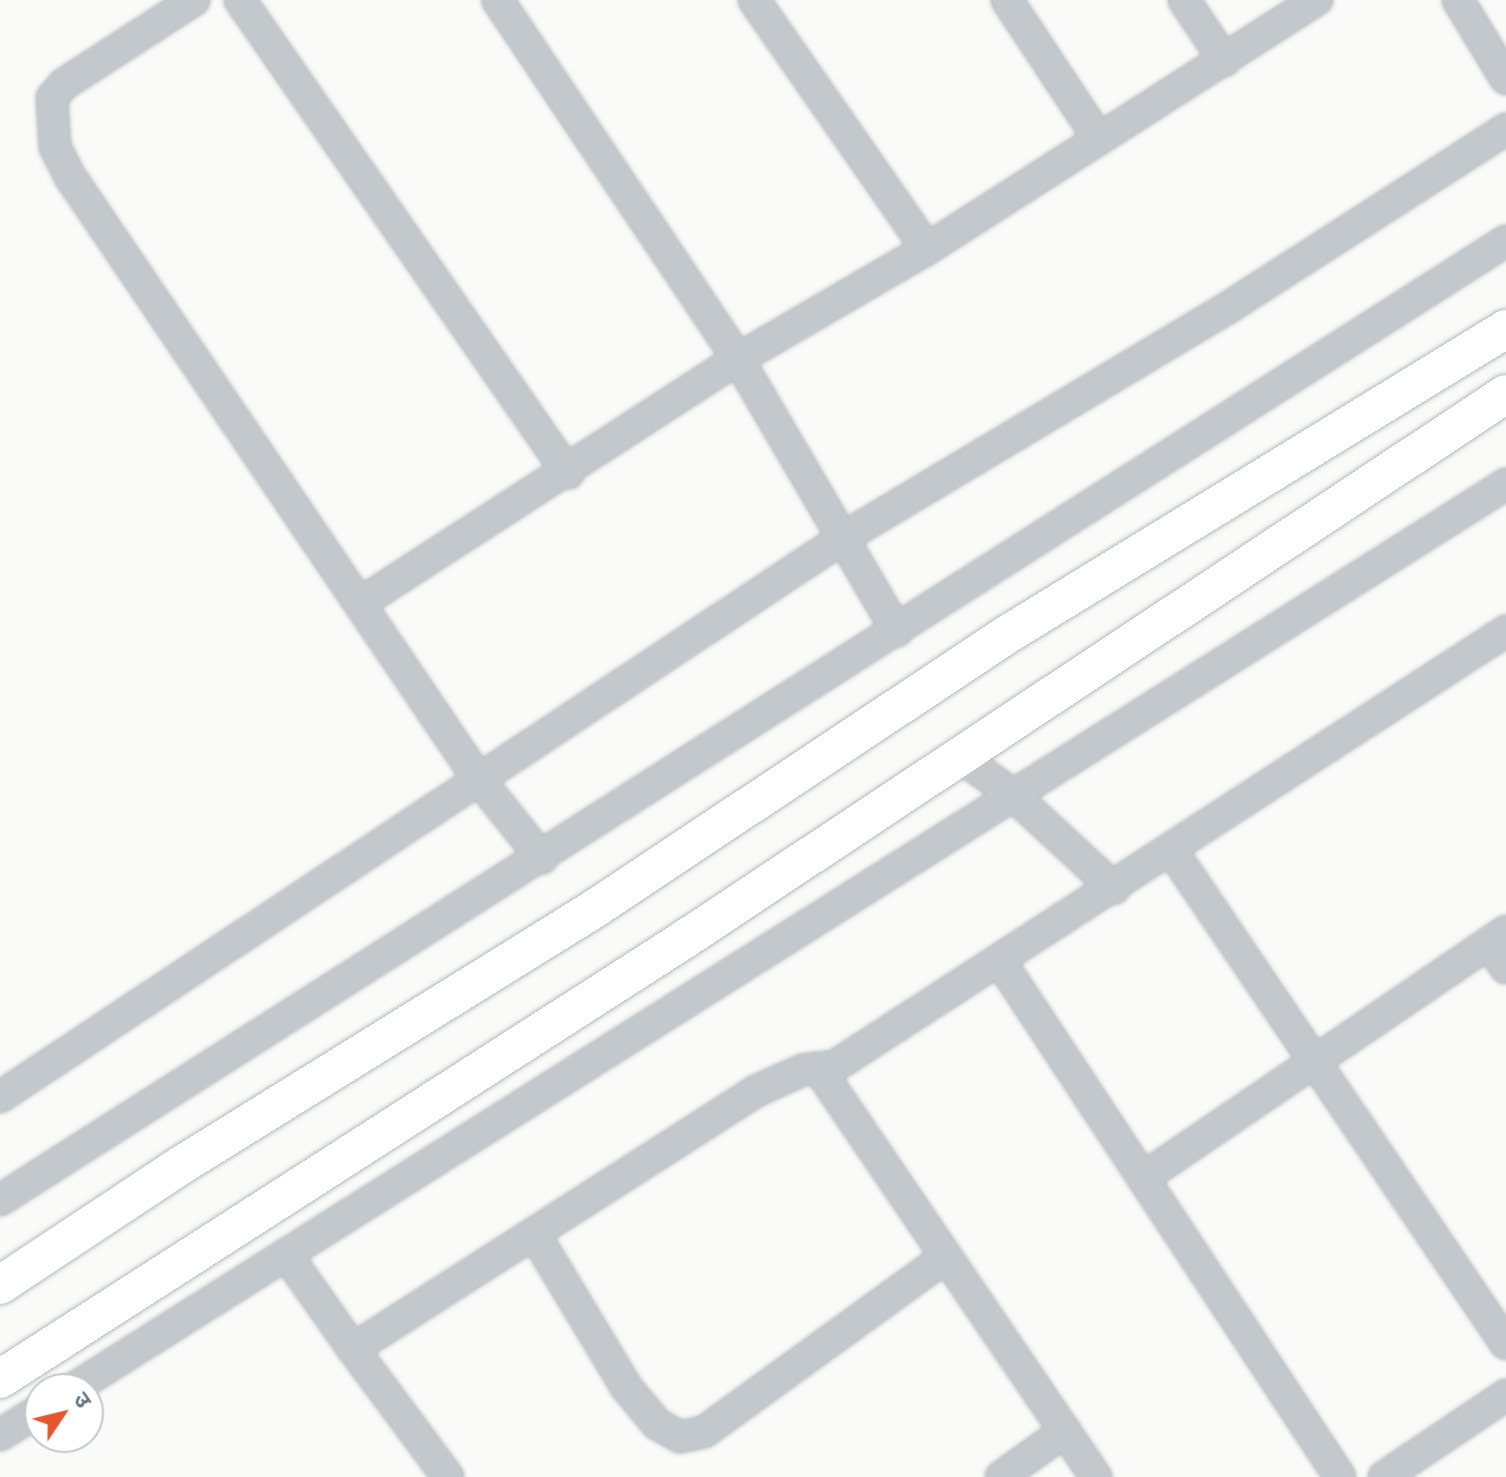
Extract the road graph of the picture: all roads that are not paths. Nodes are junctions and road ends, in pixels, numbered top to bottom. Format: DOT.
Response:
graph roads {
  1 [pos="194,0"];
  2 [pos="240,0"];
  3 [pos="498,0"];
  4 [pos="754,0"];
  5 [pos="1007,0"];
  6 [pos="1184,0"];
  7 [pos="1317,0"];
  8 [pos="1458,0"];
  9 [pos="1225,61"];
  10 [pos="1506,79"];
  11 [pos="1506,129"];
  12 [pos="1097,136"];
  13 [pos="1506,241"];
  14 [pos="927,249"];
  15 [pos="1506,329"];
  16 [pos="738,359"];
  17 [pos="1506,394"];
  18 [pos="568,473"];
  19 [pos="1506,484"];
  20 [pos="843,538"];
  21 [pos="362,602"];
  22 [pos="897,631"];
  23 [pos="1506,631"];
  24 [pos="959,756"];
  25 [pos="477,777"];
  26 [pos="1012,794"];
  27 [pos="1172,851"];
  28 [pos="542,858"];
  29 [pos="1114,888"];
  30 [pos="1500,947"];
  31 [pos="1000,961"];
  32 [pos="1316,1059"];
  33 [pos="818,1068"];
  34 [pos="0,1097"];
  35 [pos="1143,1178"];
  36 [pos="0,1200"];
  37 [pos="535,1235"];
  38 [pos="286,1254"];
  39 [pos="946,1257"];
  40 [pos="0,1285"];
  41 [pos="1506,1344"];
  42 [pos="353,1349"];
  43 [pos="98,1373"];
  44 [pos="0,1379"];
  45 [pos="1506,1395"];
  46 [pos="24,1420"];
  47 [pos="1065,1431"];
  48 [pos="0,1435"];
  49 [pos="448,1477"];
  50 [pos="1001,1477"];
  51 [pos="1096,1477"];
  52 [pos="1340,1477"];
  53 [pos="1384,1477"];
  1 -- 21 [label="street"];
  2 -- 18 [label="street"];
  3 -- 16 [label="street"];
  4 -- 14 [label="street"];
  5 -- 12 [label="street"];
  6 -- 9 [label="street"];
  7 -- 9 [label="street"];
  8 -- 10 [label="street"];
  9 -- 12 [label="street"];
  11 -- 20 [label="street"];
  12 -- 14 [label="street"];
  13 -- 22 [label="street"];
  14 -- 16 [label="street"];
  15 -- 40 [label="main road"];
  16 -- 18 [label="street"];
  16 -- 20 [label="street"];
  17 -- 24 [label="main road"];
  18 -- 21 [label="street"];
  19 -- 26 [label="street"];
  20 -- 22 [label="street"];
  20 -- 25 [label="street"];
  21 -- 25 [label="street"];
  22 -- 28 [label="street"];
  23 -- 27 [label="street"];
  24 -- 26 [label="street"];
  24 -- 44 [label="main road"];
  25 -- 28 [label="street"];
  25 -- 34 [label="street"];
  26 -- 29 [label="street"];
  26 -- 38 [label="street"];
  27 -- 29 [label="street"];
  27 -- 32 [label="street"];
  28 -- 36 [label="street"];
  29 -- 31 [label="street"];
  30 -- 32 [label="street"];
  31 -- 33 [label="street"];
  31 -- 35 [label="street"];
  32 -- 35 [label="street"];
  32 -- 41 [label="street"];
  33 -- 37 [label="street"];
  33 -- 39 [label="street"];
  35 -- 52 [label="street"];
  37 -- 39 [label="street"];
  37 -- 42 [label="street"];
  38 -- 42 [label="street"];
  38 -- 43 [label="street"];
  39 -- 47 [label="street"];
  42 -- 49 [label="street"];
  45 -- 53 [label="street"];
  46 -- 48 [label="street"];
  47 -- 50 [label="street"];
  47 -- 51 [label="street"];
}
